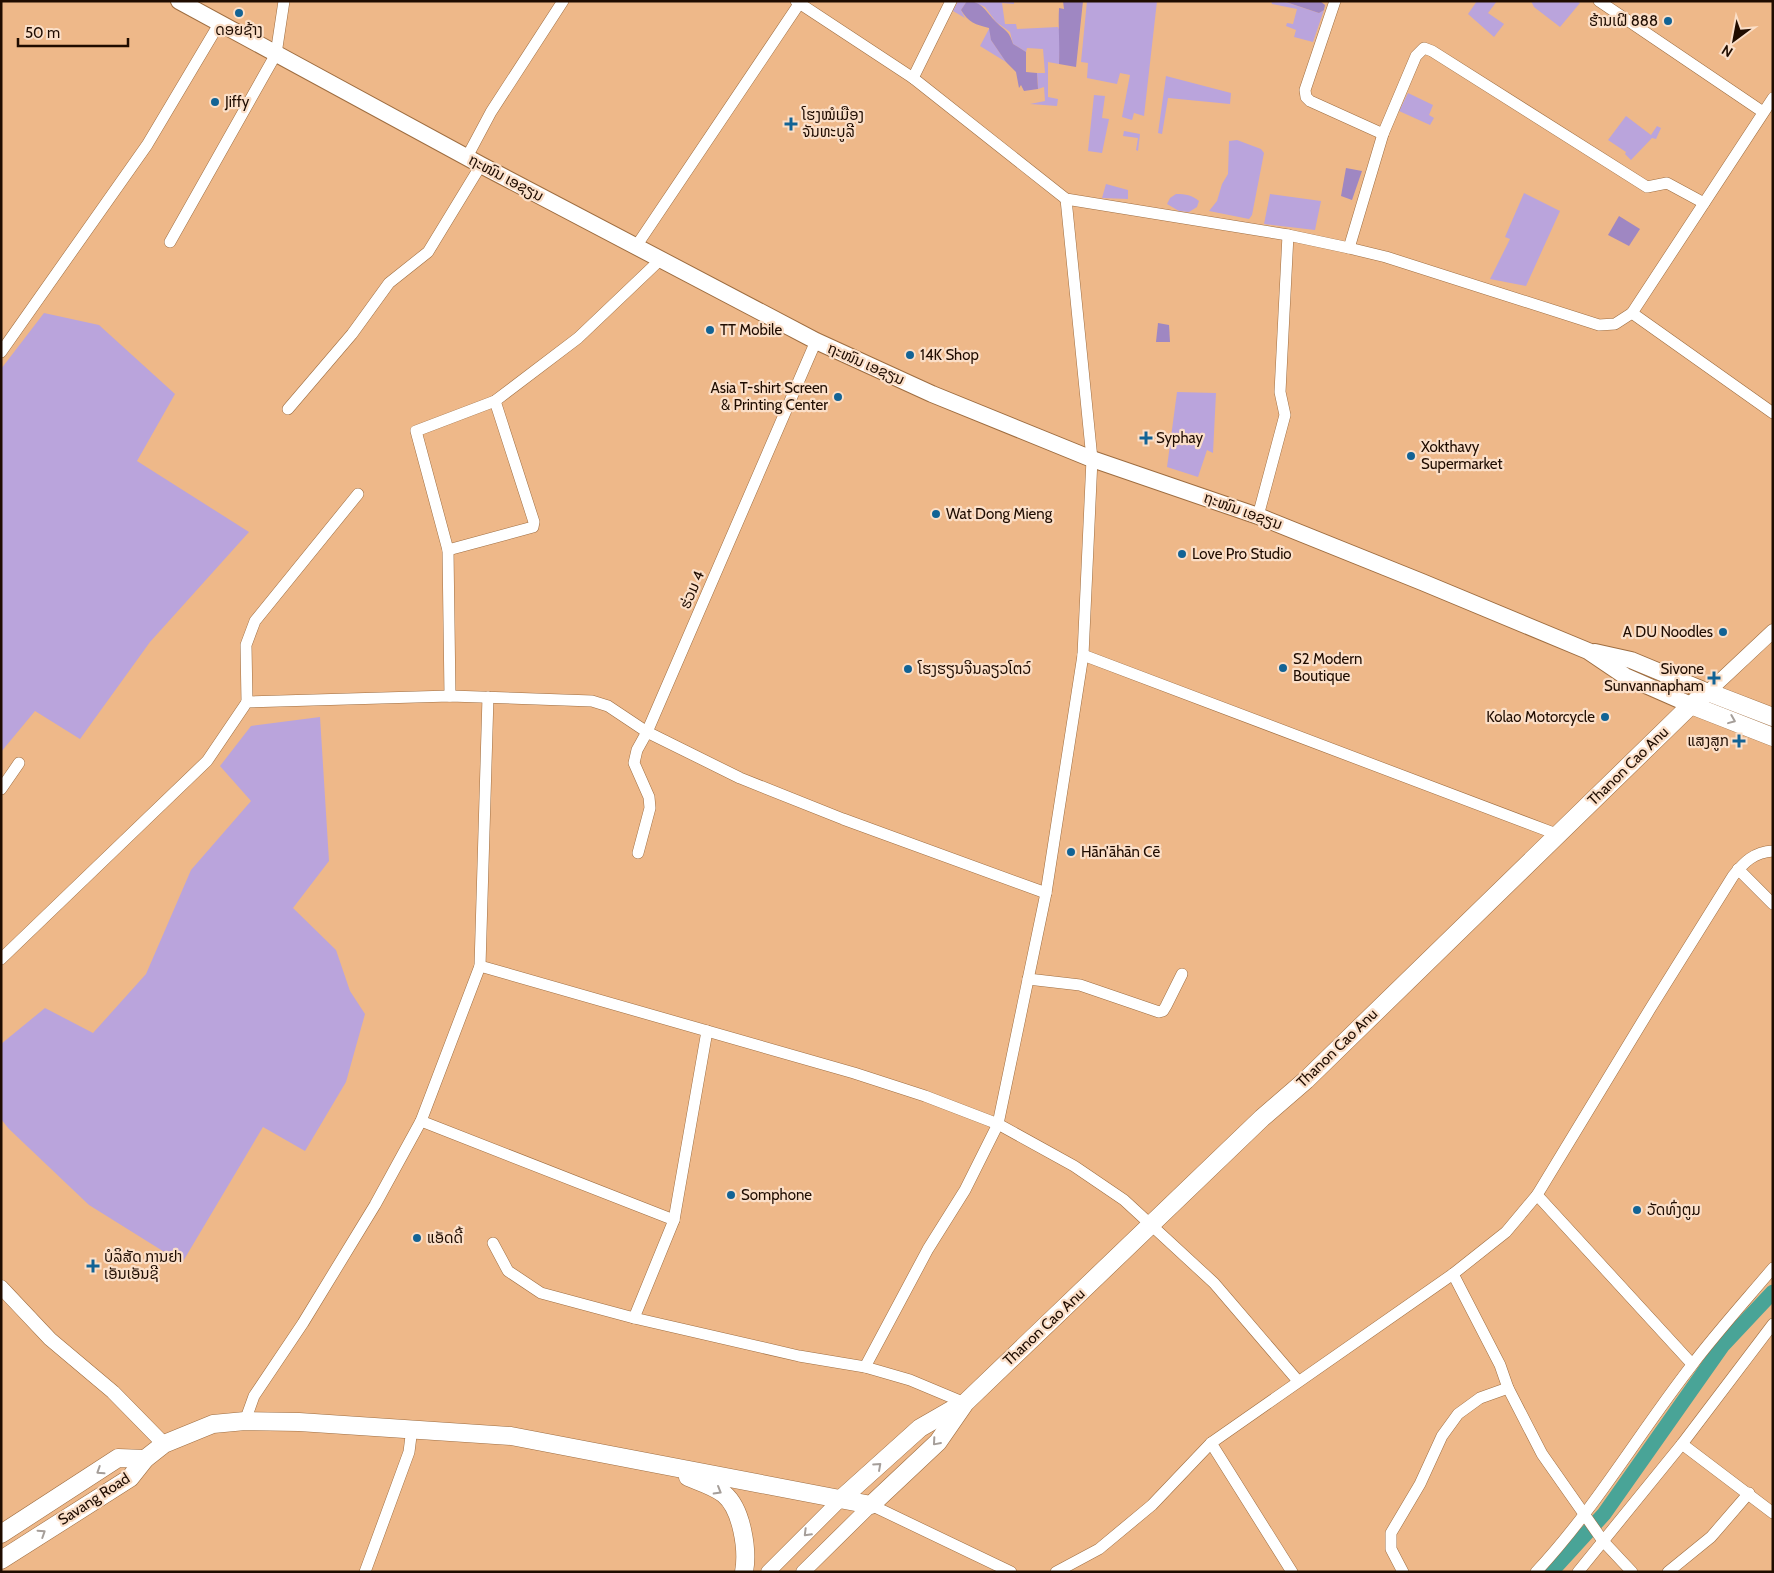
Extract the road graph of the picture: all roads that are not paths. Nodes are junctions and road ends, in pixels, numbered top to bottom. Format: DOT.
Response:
graph roads {
  1 [pos="179,1"];
  2 [pos="284,1"];
  3 [pos="563,1"];
  4 [pos="951,1"];
  5 [pos="1336,1"];
  6 [pos="1599,1"];
  7 [pos="799,2"];
  8 [pos="218,24"];
  9 [pos="276,54"];
  10 [pos="913,78"];
  11 [pos="1773,98"];
  12 [pos="1763,112"];
  13 [pos="1383,134"];
  14 [pos="467,157"];
  15 [pos="481,166"];
  16 [pos="1066,199"];
  17 [pos="1704,203"];
  18 [pos="1288,235"];
  19 [pos="170,242"];
  20 [pos="637,246"];
  21 [pos="1350,248"];
  22 [pos="661,258"];
  23 [pos="1632,313"];
  24 [pos="816,342"];
  25 [pos="1,352"];
  26 [pos="495,400"];
  27 [pos="288,409"];
  28 [pos="1773,413"];
  29 [pos="1092,459"];
  30 [pos="358,494"];
  31 [pos="1258,516"];
  32 [pos="448,550"];
  33 [pos="1773,631"];
  34 [pos="1588,651"];
  35 [pos="1083,655"];
  36 [pos="1708,692"];
  37 [pos="450,696"];
  38 [pos="488,697"];
  39 [pos="247,702"];
  40 [pos="1691,705"];
  41 [pos="1773,717"];
  42 [pos="647,732"];
  43 [pos="1773,737"];
  44 [pos="18,764"];
  45 [pos="1,789"];
  46 [pos="1559,835"];
  47 [pos="1773,850"];
  48 [pos="638,852"];
  49 [pos="1738,869"];
  50 [pos="1046,893"];
  51 [pos="1773,904"];
  52 [pos="1,959"];
  53 [pos="480,966"];
  54 [pos="1182,974"];
  55 [pos="1028,979"];
  56 [pos="707,1031"];
  57 [pos="421,1120"];
  58 [pos="998,1124"];
  59 [pos="1538,1195"];
  60 [pos="674,1220"];
  61 [pos="1151,1226"];
  62 [pos="493,1243"];
  63 [pos="1773,1268"];
  64 [pos="1453,1274"];
  65 [pos="1,1287"];
  66 [pos="634,1318"];
  67 [pos="1773,1324"];
  68 [pos="1692,1364"];
  69 [pos="866,1367"];
  70 [pos="1298,1381"];
  71 [pos="1508,1388"];
  72 [pos="964,1402"];
  73 [pos="245,1421"];
  74 [pos="412,1428"];
  75 [pos="1211,1443"];
  76 [pos="164,1444"];
  77 [pos="1682,1444"];
  78 [pos="145,1459"];
  79 [pos="640,1460"];
  80 [pos="1749,1494"];
  81 [pos="842,1499"];
  82 [pos="871,1505"];
  83 [pos="1773,1513"];
  84 [pos="1586,1516"];
  85 [pos="1,1534"];
  86 [pos="1601,1538"];
  87 [pos="1,1560"];
  88 [pos="365,1572"];
  89 [pos="744,1572"];
  90 [pos="768,1572"];
  91 [pos="803,1572"];
  92 [pos="1011,1572"];
  93 [pos="1056,1572"];
  94 [pos="1292,1572"];
  95 [pos="1403,1572"];
  96 [pos="1536,1572"];
  97 [pos="1578,1572"];
  98 [pos="1632,1572"];
  99 [pos="1668,1572"];
  1 -- 8 [label="main road, ຖະໜົນ ເອຊຽນ"];
  2 -- 9 [label="street"];
  3 -- 14 [label="street"];
  4 -- 10 [label="street"];
  5 -- 13 [label="street"];
  6 -- 12 [label="street"];
  7 -- 10 [label="street"];
  7 -- 20 [label="street"];
  8 -- 9 [label="main road, ຖະໜົນ ເອຊຽນ"];
  8 -- 25 [label="street"];
  9 -- 14 [label="main road, ຖະໜົນ ເອຊຽນ"];
  9 -- 19 [label="street"];
  10 -- 16 [label="street"];
  11 -- 12 [label="street"];
  12 -- 17 [label="street"];
  13 -- 17 [label="street"];
  13 -- 21 [label="street"];
  14 -- 15 [label="main road, ຖະໜົນ ເອຊຽນ"];
  15 -- 20 [label="main road, ຖະໜົນ ເອຊຽນ"];
  15 -- 27 [label="street"];
  16 -- 18 [label="street"];
  16 -- 29 [label="street"];
  17 -- 23 [label="street"];
  18 -- 21 [label="street"];
  18 -- 31 [label="street"];
  20 -- 22 [label="main road, ຖະໜົນ ເອຊຽນ"];
  21 -- 23 [label="street"];
  22 -- 24 [label="main road, ຖະໜົນ ເອຊຽນ"];
  22 -- 26 [label="street"];
  23 -- 28 [label="street"];
  24 -- 29 [label="main road, ຖະໜົນ ເອຊຽນ"];
  24 -- 42 [label="street, ຮ່ວມ 4"];
  26 -- 32 [label="street"];
  26 -- 32 [label="street"];
  29 -- 31 [label="main road, ຖະໜົນ ເອຊຽນ"];
  29 -- 35 [label="street"];
  30 -- 39 [label="street"];
  31 -- 34 [label="main road, ຖະໜົນ ເອຊຽນ"];
  32 -- 37 [label="street"];
  33 -- 36 [label="street"];
  34 -- 36 [label="main road, ຖະໜົນ ເອຊຽນ"];
  34 -- 40 [label="main road, ຖະໜົນ ເອຊຽນ"];
  35 -- 46 [label="street"];
  35 -- 50 [label="street"];
  36 -- 40 [label="main road, Thanon Cao Anu"];
  36 -- 41 [label="main road, ຖະໜົນ ເອຊຽນ"];
  37 -- 38 [label="street"];
  37 -- 39 [label="street"];
  38 -- 42 [label="street"];
  38 -- 53 [label="street"];
  39 -- 52 [label="street"];
  40 -- 43 [label="main road, ຖະໜົນ ເອຊຽນ, one-way"];
  40 -- 46 [label="main road, Thanon Cao Anu"];
  42 -- 48 [label="street, ຮ່ວມ 4"];
  42 -- 50 [label="street"];
  44 -- 45 [label="street"];
  46 -- 61 [label="main road, Thanon Cao Anu"];
  47 -- 49 [label="street"];
  49 -- 51 [label="street"];
  49 -- 59 [label="street"];
  50 -- 55 [label="street"];
  53 -- 56 [label="street"];
  53 -- 57 [label="street"];
  54 -- 55 [label="street"];
  55 -- 58 [label="street"];
  56 -- 58 [label="street"];
  56 -- 60 [label="street"];
  57 -- 60 [label="street"];
  57 -- 73 [label="street"];
  58 -- 61 [label="street"];
  58 -- 69 [label="street"];
  59 -- 64 [label="street"];
  59 -- 68 [label="street"];
  60 -- 66 [label="street"];
  61 -- 70 [label="street"];
  61 -- 72 [label="main road, Thanon Cao Anu"];
  62 -- 66 [label="street"];
  63 -- 68 [label="street"];
  64 -- 70 [label="street"];
  64 -- 71 [label="street"];
  65 -- 76 [label="street"];
  66 -- 69 [label="street"];
  67 -- 77 [label="street"];
  68 -- 84 [label="street"];
  69 -- 72 [label="street"];
  70 -- 75 [label="street"];
  71 -- 84 [label="street"];
  71 -- 95 [label="street"];
  81 -- 72 [label="main road, Thanon Cao Anu, one-way"];
  72 -- 82 [label="main road, Thanon Cao Anu, one-way"];
  73 -- 74 [label="main road"];
  73 -- 76 [label="main road"];
  74 -- 79 [label="main road"];
  74 -- 88 [label="street"];
  75 -- 93 [label="street"];
  75 -- 94 [label="street"];
  76 -- 78 [label="main road"];
  77 -- 80 [label="street"];
  77 -- 86 [label="street"];
  78 -- 85 [label="main road, Savang Road, one-way"];
  87 -- 78 [label="main road, Savang Road, one-way"];
  79 -- 81 [label="main road"];
  79 -- 89 [label="main road, one-way"];
  80 -- 83 [label="street"];
  80 -- 99 [label="street"];
  81 -- 82 [label="main road"];
  81 -- 90 [label="street, Thanon Cao Anu, one-way"];
  82 -- 91 [label="street, Thanon Cao Anu"];
  82 -- 92 [label="street"];
  84 -- 86 [label="street"];
  84 -- 96 [label="street"];
  86 -- 97 [label="street"];
  86 -- 98 [label="street"];
}
